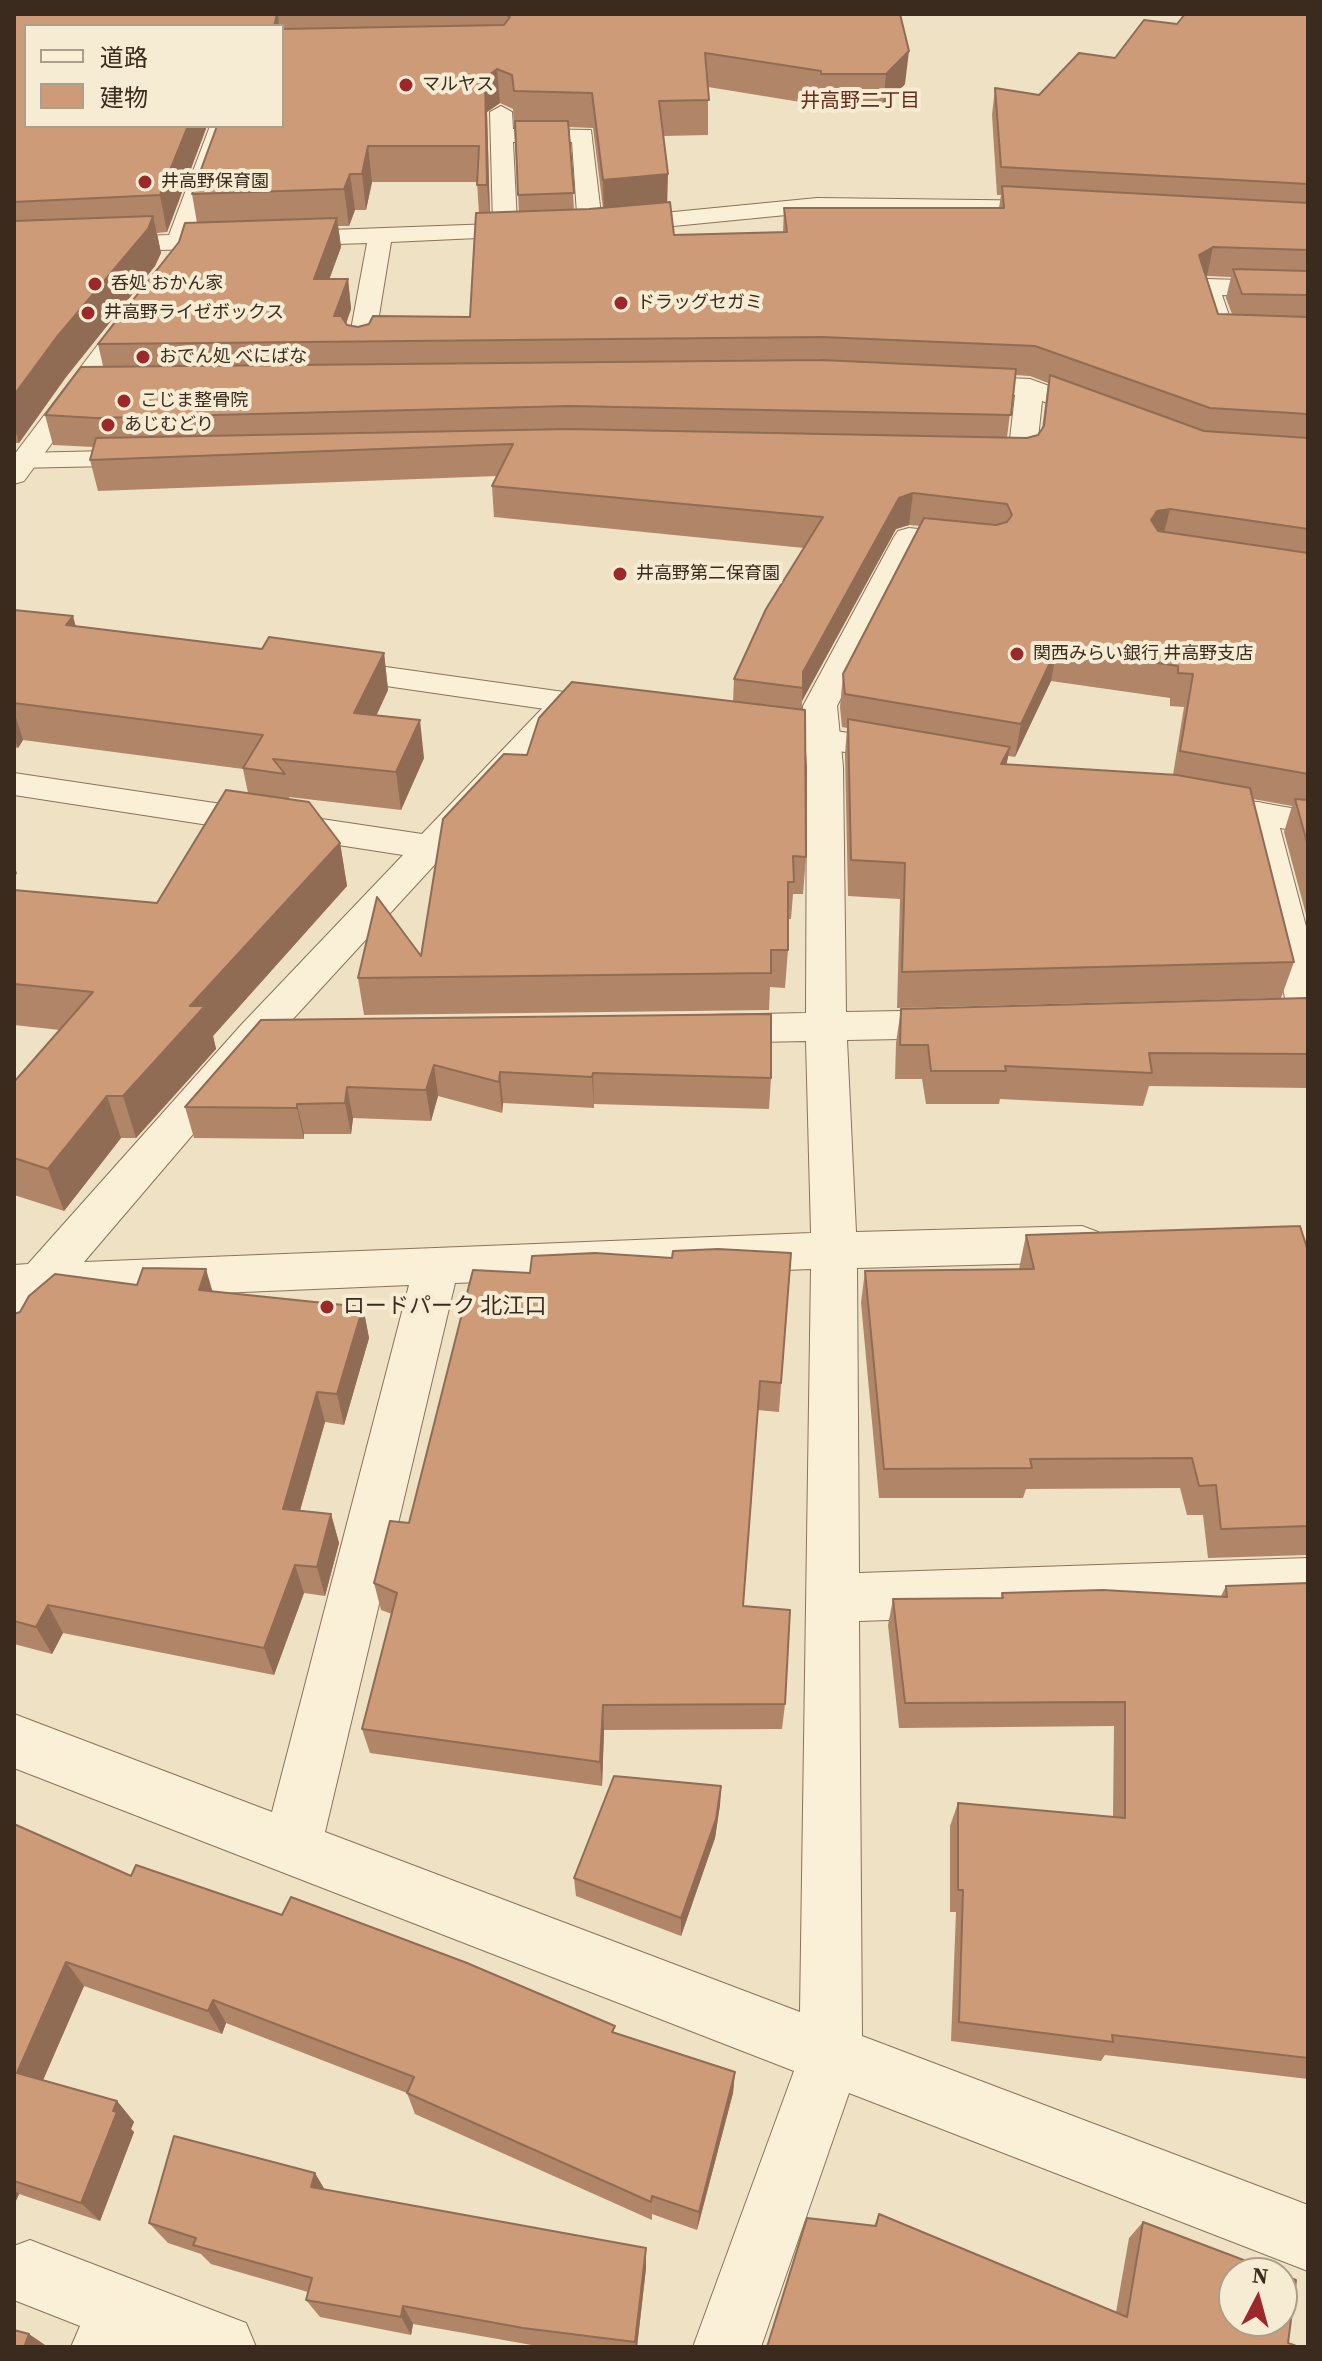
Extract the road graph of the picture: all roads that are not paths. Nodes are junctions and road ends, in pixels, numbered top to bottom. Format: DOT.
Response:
graph roads {
  1 [pos="501,112"];
  2 [pos="220,128"];
  3 [pos="502,136"];
  4 [pos="1083,209"];
  5 [pos="590,228"];
  6 [pos="505,231"];
  7 [pos="380,236"];
  8 [pos="14,248"];
  9 [pos="174,257"];
  10 [pos="1251,260"];
  11 [pos="1260,289"];
  12 [pos="1308,290"];
  13 [pos="151,293"];
  14 [pos="1308,336"];
  15 [pos="361,346"];
  16 [pos="925,383"];
  17 [pos="78,385"];
  18 [pos="109,385"];
  19 [pos="1030,387"];
  20 [pos="1128,424"];
  21 [pos="960,456"];
  22 [pos="180,458"];
  23 [pos="19,468"];
  24 [pos="990,545"];
  25 [pos="298,665"];
  26 [pos="567,702"];
  27 [pos="642,712"];
  28 [pos="717,723"];
  29 [pos="822,737"];
  30 [pos="942,758"];
  31 [pos="14,784"];
  32 [pos="1166,797"];
  33 [pos="1258,813"];
  34 [pos="1308,822"];
  35 [pos="429,847"];
  36 [pos="1298,1013"];
  37 [pos="997,1023"];
  38 [pos="826,1027"];
  39 [pos="668,1029"];
  40 [pos="303,1033"];
  41 [pos="256,1034"];
  42 [pos="1118,1243"];
  43 [pos="834,1254"];
  44 [pos="436,1268"];
  45 [pos="27,1283"];
  46 [pos="14,1328"];
  47 [pos="1308,1582"];
  48 [pos="832,1598"];
  49 [pos="14,1741"];
  50 [pos="292,1848"];
  51 [pos="831,2054"];
  52 [pos="1308,2238"];
  53 [pos="30,2273"];
  54 [pos="113,2328"];
  55 [pos="222,2347"];
  56 [pos="727,2347"];
  1 -- 3 [label="street"];
  2 -- 9 [label="street"];
  3 -- 5 [label="street"];
  3 -- 6 [label="street"];
  4 -- 5 [label="street"];
  5 -- 6 [label="street"];
  6 -- 7 [label="street"];
  7 -- 9 [label="street"];
  7 -- 15 [label="street"];
  8 -- 9 [label="street"];
  10 -- 11 [label="street"];
  11 -- 12 [label="street"];
  11 -- 14 [label="street"];
  13 -- 17 [label="street"];
  16 -- 19 [label="street"];
  17 -- 18 [label="street"];
  17 -- 23 [label="street"];
  19 -- 20 [label="street"];
  19 -- 21 [label="street"];
  22 -- 23 [label="street"];
  24 -- 29 [label="street"];
  25 -- 26 [label="street"];
  26 -- 27 [label="street"];
  26 -- 35 [label="street"];
  28 -- 29 [label="street"];
  29 -- 30 [label="street"];
  29 -- 38 [label="street"];
  31 -- 35 [label="street"];
  32 -- 33 [label="street"];
  33 -- 34 [label="street"];
  33 -- 36 [label="street"];
  35 -- 41 [label="street"];
  37 -- 38 [label="street"];
  38 -- 39 [label="street"];
  38 -- 43 [label="street"];
  40 -- 41 [label="street"];
  41 -- 45 [label="street"];
  42 -- 43 [label="street"];
  43 -- 44 [label="street"];
  43 -- 48 [label="street"];
  44 -- 45 [label="street"];
  44 -- 50 [label="street"];
  45 -- 46 [label="street"];
  47 -- 48 [label="street"];
  48 -- 51 [label="street"];
  49 -- 50 [label="street"];
  50 -- 51 [label="street"];
  51 -- 52 [label="street"];
  51 -- 56 [label="street"];
  53 -- 54 [label="street"];
  54 -- 55 [label="street"];
}
